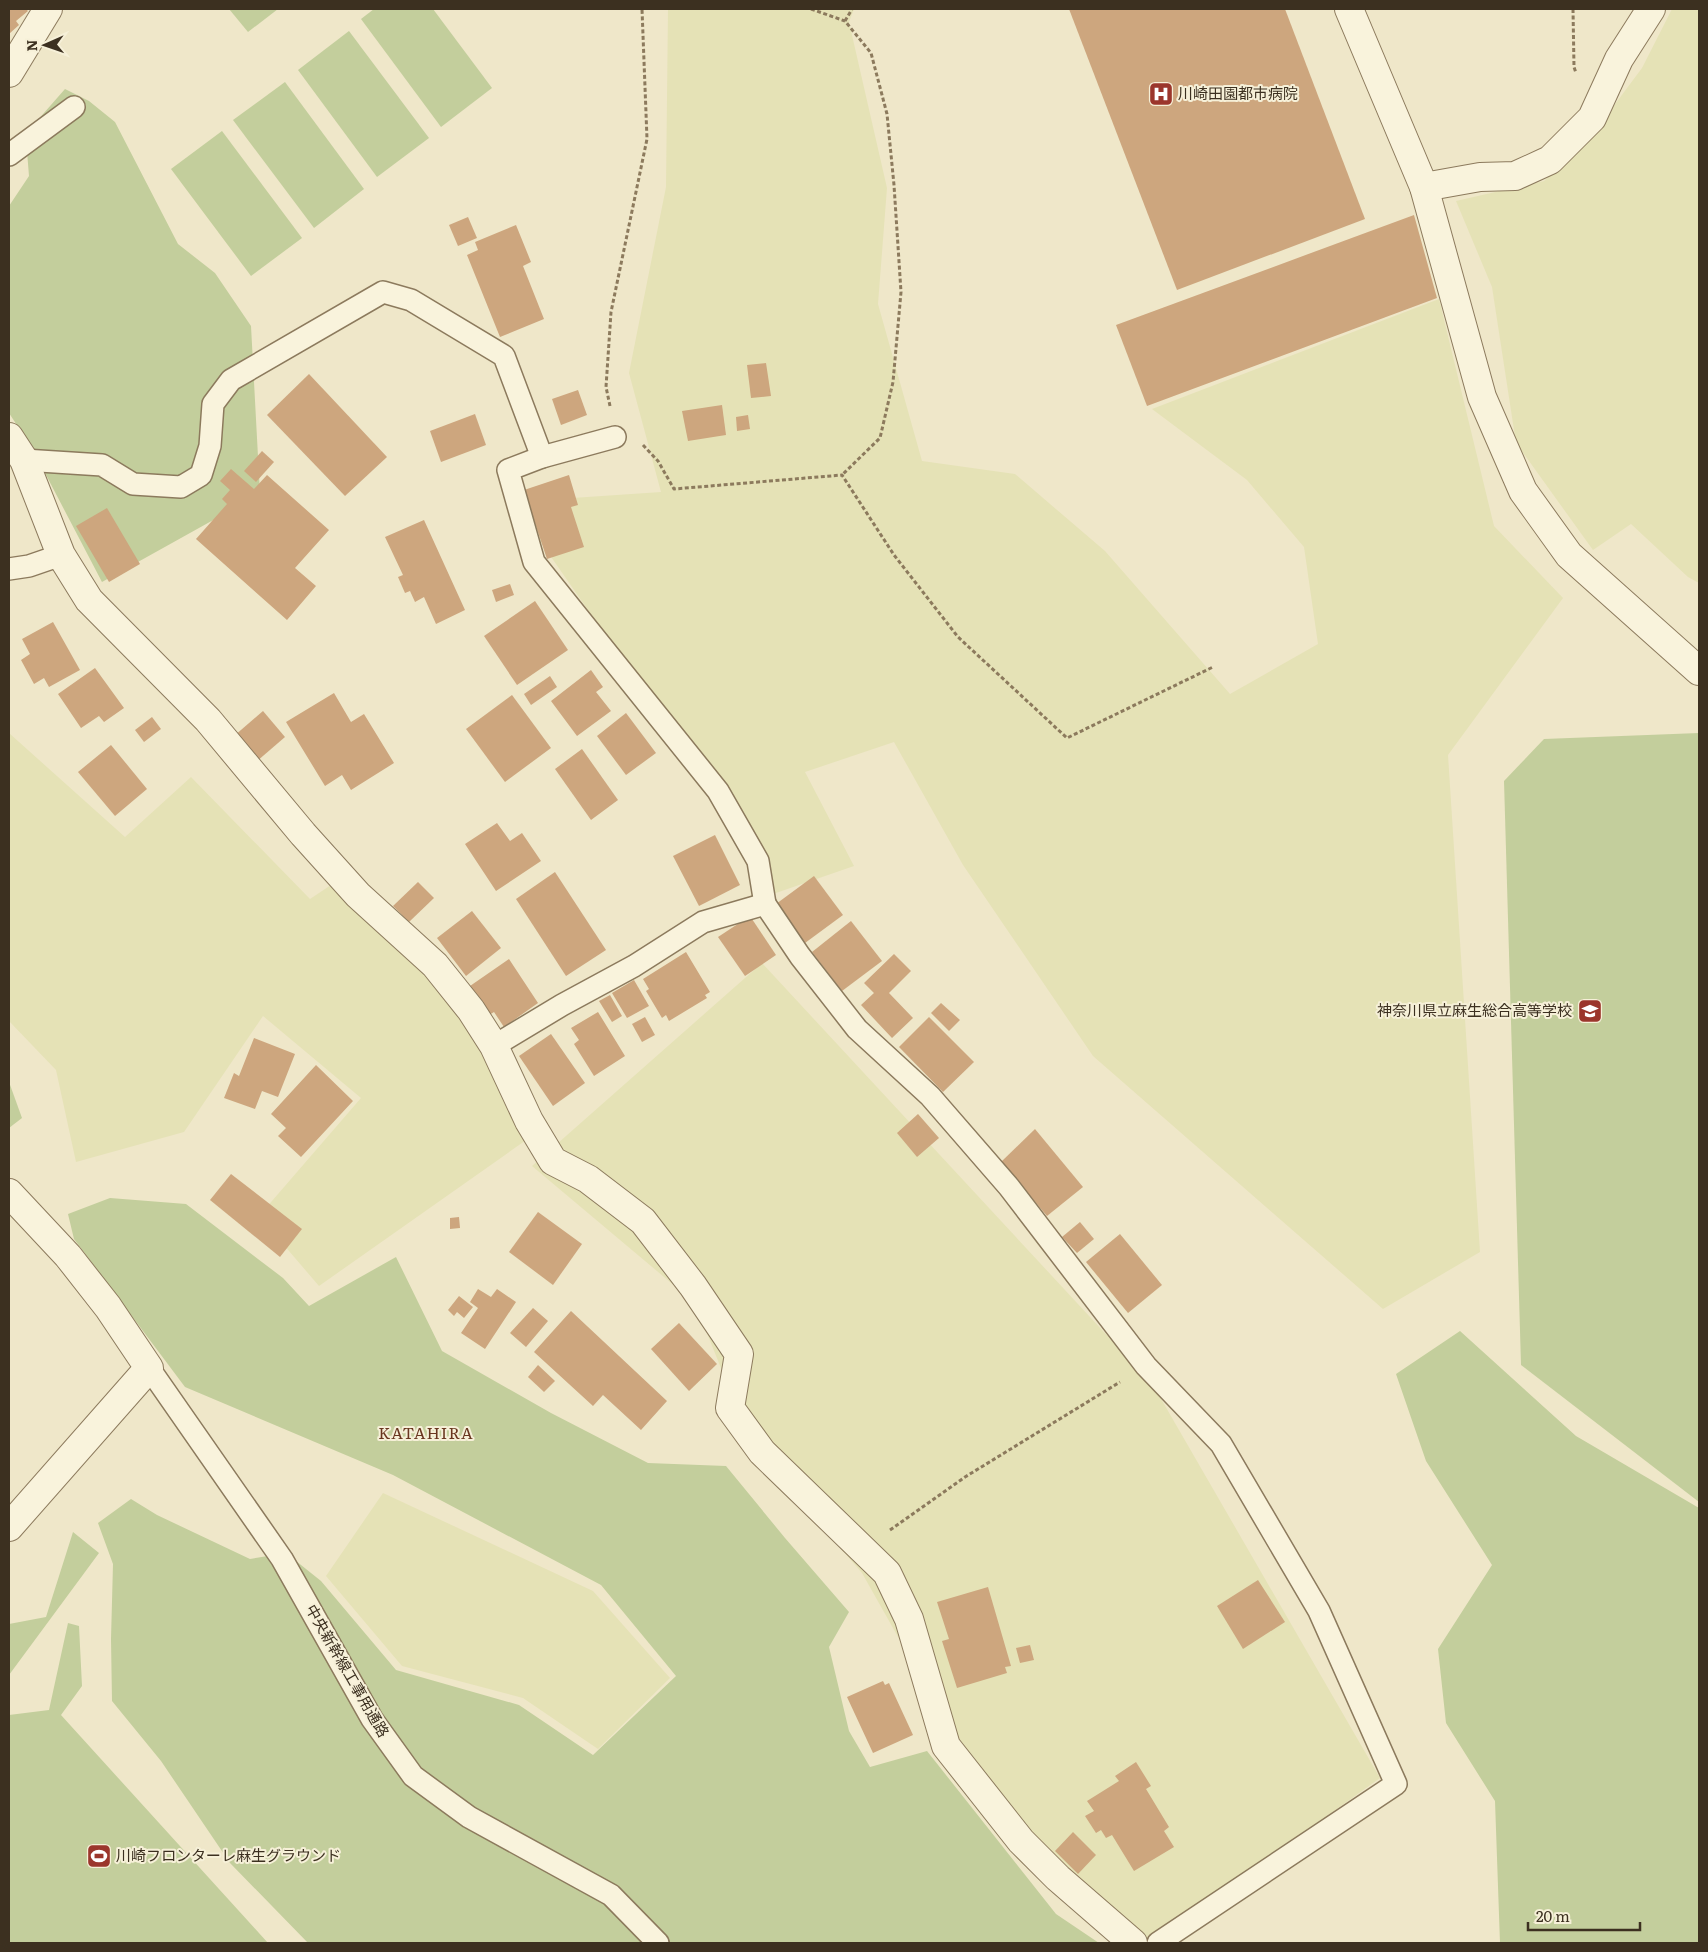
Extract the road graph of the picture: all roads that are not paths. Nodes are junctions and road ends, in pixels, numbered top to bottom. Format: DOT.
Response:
graph roads {
  1 [pos="48,9"];
  2 [pos="1349,9"];
  3 [pos="1651,9"];
  4 [pos="9,73"];
  5 [pos="74,107"];
  6 [pos="9,154"];
  7 [pos="1424,187"];
  8 [pos="9,437"];
  9 [pos="615,437"];
  10 [pos="542,457"];
  11 [pos="24,460"];
  12 [pos="62,555"];
  13 [pos="9,568"];
  14 [pos="1699,671"];
  15 [pos="765,904"];
  16 [pos="494,1046"];
  17 [pos="9,1193"];
  18 [pos="149,1368"];
  19 [pos="9,1528"];
  20 [pos="658,1943"];
  21 [pos="1134,1943"];
  22 [pos="1158,1943"];
  1 -- 4 [label="street"];
  2 -- 7 [label="street"];
  3 -- 7 [label="street"];
  5 -- 6 [label="lane"];
  7 -- 14 [label="street"];
  8 -- 11 [label="street"];
  9 -- 10 [label="lane"];
  10 -- 11 [label="lane"];
  10 -- 15 [label="lane"];
  11 -- 12 [label="street"];
  12 -- 13 [label="lane"];
  12 -- 16 [label="street"];
  15 -- 16 [label="lane"];
  15 -- 22 [label="lane"];
  16 -- 21 [label="street"];
  17 -- 18 [label="street"];
  18 -- 19 [label="street"];
  18 -- 20 [label="lane, 中央新幹線工事用通路"];
}
